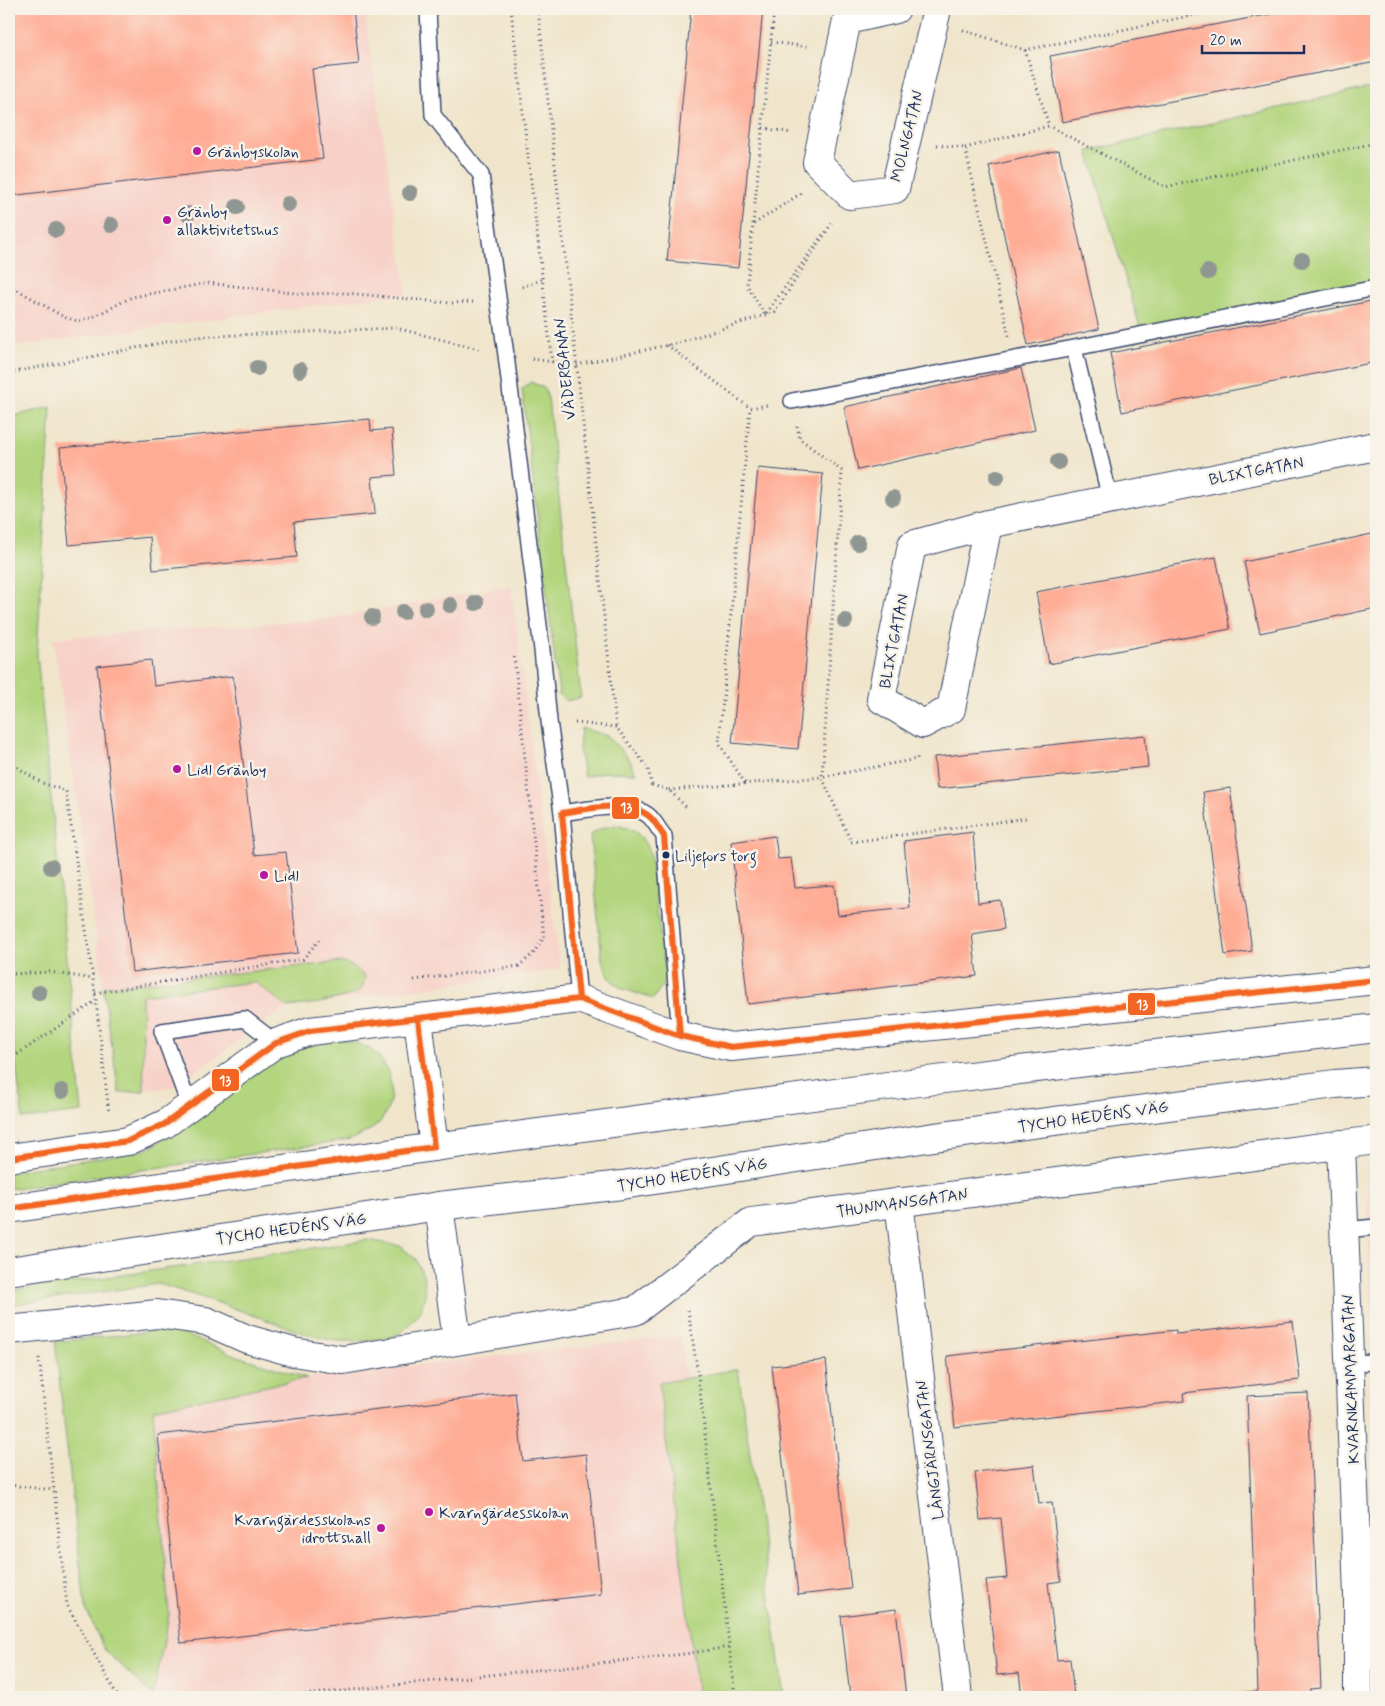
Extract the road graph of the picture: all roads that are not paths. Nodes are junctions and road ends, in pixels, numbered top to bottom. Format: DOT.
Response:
graph roads {
  1 [pos="428,9"];
  2 [pos="896,9"];
  3 [pos="935,14"];
  4 [pos="1376,288"];
  5 [pos="1074,348"];
  6 [pos="792,401"];
  7 [pos="1376,446"];
  8 [pos="1110,499"];
  9 [pos="988,524"];
  10 [pos="562,813"];
  11 [pos="1376,980"];
  12 [pos="579,999"];
  13 [pos="418,1019"];
  14 [pos="1376,1028"];
  15 [pos="680,1036"];
  16 [pos="276,1043"];
  17 [pos="1376,1081"];
  18 [pos="189,1105"];
  19 [pos="1376,1140"];
  20 [pos="1341,1144"];
  21 [pos="434,1147"];
  22 [pos="9,1158"];
  23 [pos="899,1202"];
  24 [pos="439,1206"];
  25 [pos="9,1209"];
  26 [pos="1376,1227"];
  27 [pos="1344,1230"];
  28 [pos="9,1271"];
  29 [pos="9,1330"];
  30 [pos="457,1340"];
  31 [pos="1376,1362"];
  32 [pos="1349,1363"];
  33 [pos="1367,1595"];
  34 [pos="958,1697"];
  35 [pos="1358,1697"];
  1 -- 10 [label="lane"];
  2 -- 3 [label="street, MOLNGATAN"];
  4 -- 5 [label="lane"];
  5 -- 6 [label="lane"];
  5 -- 8 [label="lane"];
  7 -- 8 [label="street, BLIXTGATAN"];
  8 -- 9 [label="street, BLIXTGATAN"];
  9 -- 9 [label="street, BLIXTGATAN"];
  10 -- 12 [label="lane"];
  10 -- 15 [label="lane"];
  11 -- 15 [label="street"];
  12 -- 13 [label="street"];
  12 -- 15 [label="street"];
  13 -- 16 [label="street"];
  13 -- 21 [label="street"];
  14 -- 21 [label="street"];
  16 -- 18 [label="street"];
  16 -- 18 [label="lane"];
  17 -- 24 [label="street, TYCHO HEDÉNS VÄG"];
  18 -- 22 [label="street"];
  19 -- 20 [label="street, THUNMANSGATAN"];
  20 -- 23 [label="street, THUNMANSGATAN"];
  20 -- 27 [label="street, KVARNKAMMARGATAN"];
  21 -- 25 [label="street"];
  23 -- 30 [label="street, THUNMANSGATAN"];
  23 -- 34 [label="street, LÅNGJÄRNSGATAN"];
  24 -- 28 [label="street, TYCHO HEDÉNS VÄG"];
  24 -- 30 [label="street"];
  26 -- 27 [label="lane"];
  27 -- 32 [label="street, KVARNKAMMARGATAN"];
  29 -- 30 [label="street, THUNMANSGATAN"];
  31 -- 32 [label="lane"];
  32 -- 33 [label="street, KVARNKAMMARGATAN"];
  33 -- 35 [label="street, KVARNKAMMARGATAN"];
}
